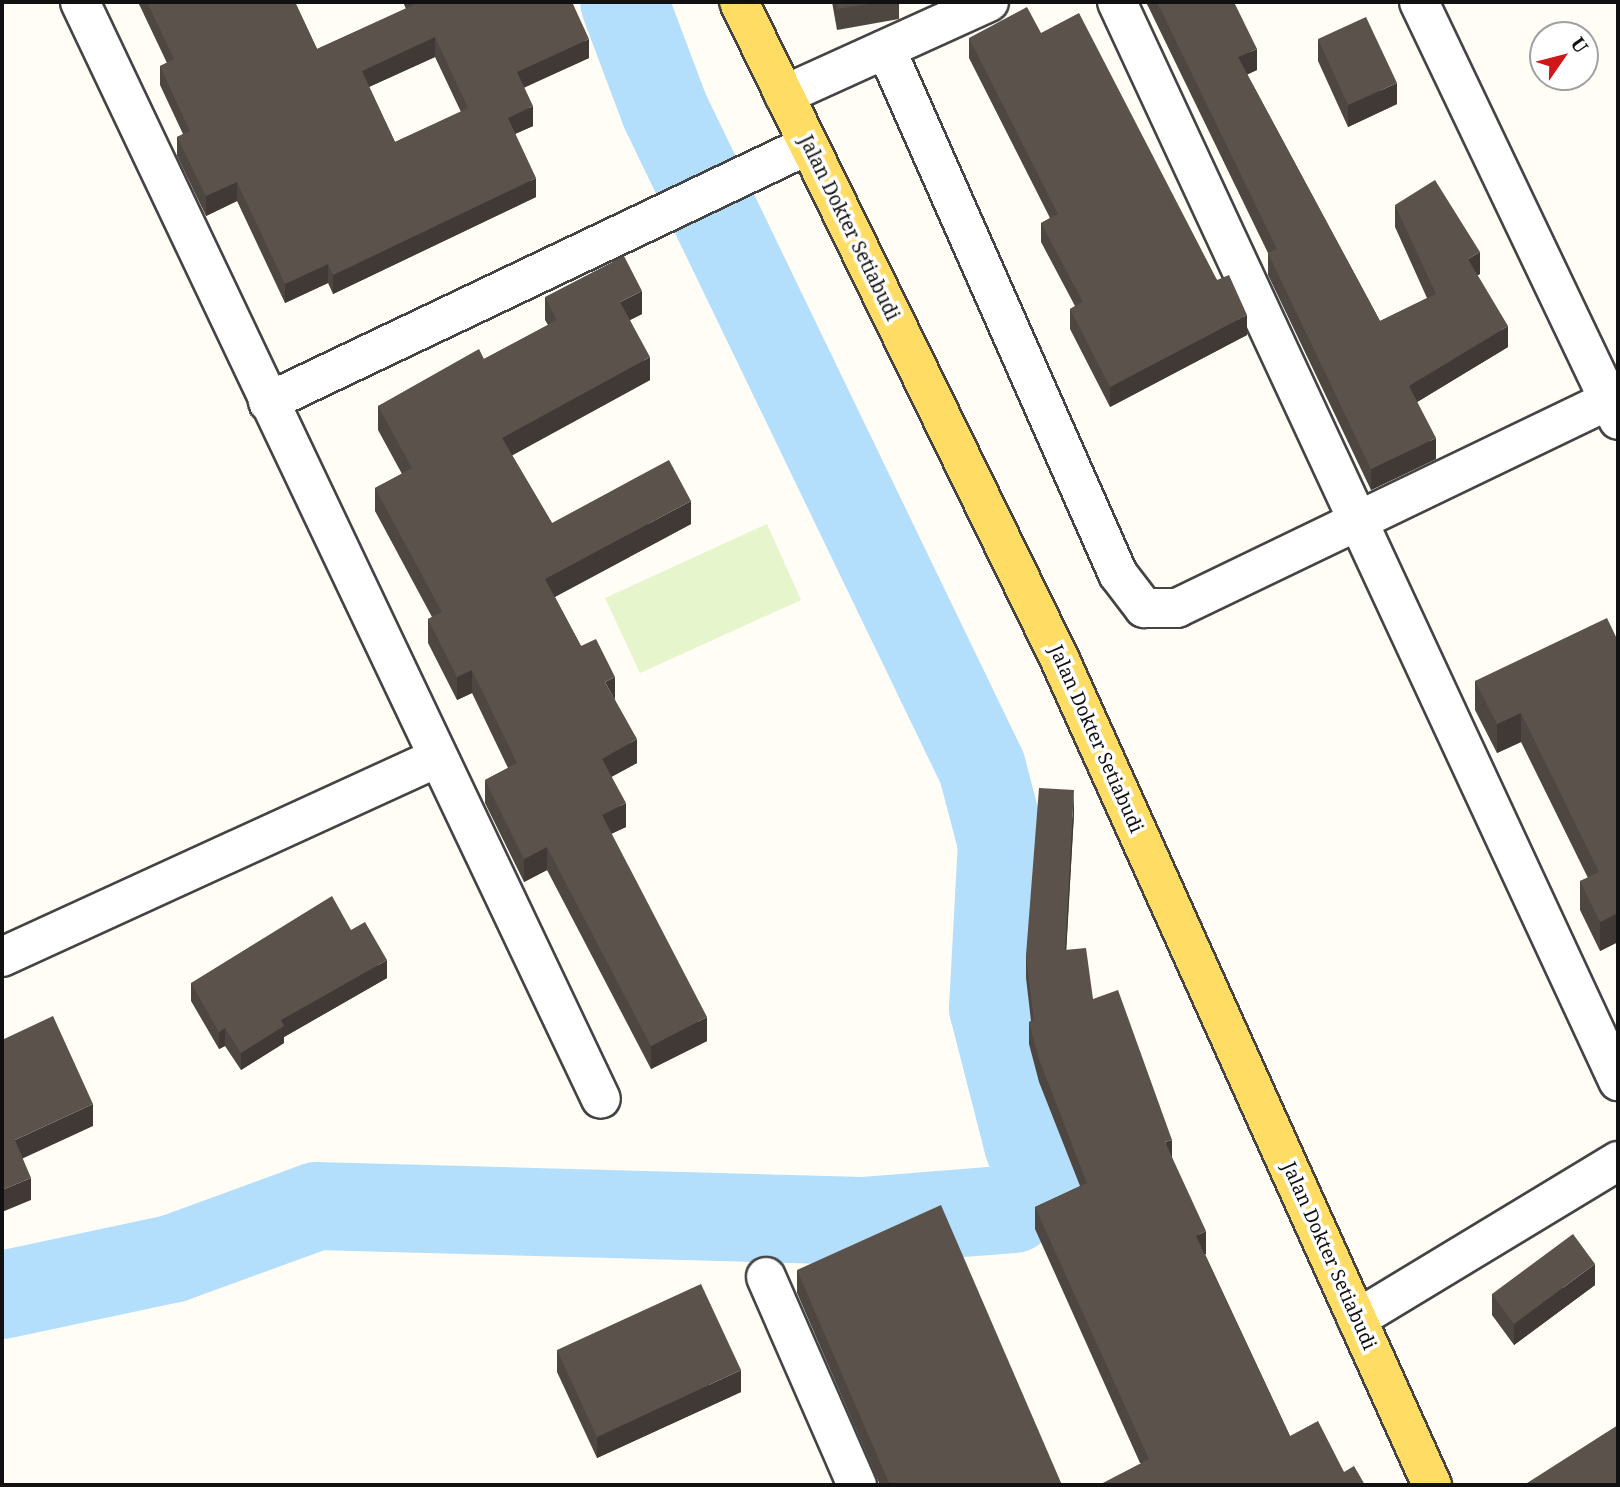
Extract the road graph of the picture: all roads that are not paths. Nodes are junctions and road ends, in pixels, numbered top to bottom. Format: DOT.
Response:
graph roads {
  1 [pos="80,2"];
  2 [pos="739,2"];
  3 [pos="989,2"];
  4 [pos="1116,2"];
  5 [pos="1419,2"];
  6 [pos="886,48"];
  7 [pos="784,95"];
  8 [pos="808,145"];
  9 [pos="268,402"];
  10 [pos="1614,410"];
  11 [pos="1357,521"];
  12 [pos="436,758"];
  13 [pos="2,957"];
  14 [pos="1618,1081"];
  15 [pos="601,1099"];
  16 [pos="1618,1161"];
  17 [pos="766,1277"];
  18 [pos="1357,1319"];
  19 [pos="857,1485"];
  20 [pos="1432,1485"];
  1 -- 9 [label="street"];
  2 -- 7 [label="main road, Jalan Dokter Setiabudi"];
  3 -- 6 [label="street"];
  4 -- 11 [label="street"];
  5 -- 10 [label="street"];
  6 -- 7 [label="street"];
  6 -- 11 [label="street"];
  7 -- 8 [label="main road, Jalan Dokter Setiabudi"];
  8 -- 9 [label="street"];
  8 -- 18 [label="main road, Jalan Dokter Setiabudi"];
  9 -- 12 [label="street"];
  10 -- 11 [label="street"];
  11 -- 14 [label="street"];
  12 -- 13 [label="street"];
  12 -- 15 [label="street"];
  16 -- 18 [label="street"];
  17 -- 19 [label="street"];
  18 -- 20 [label="main road, Jalan Dokter Setiabudi"];
}
